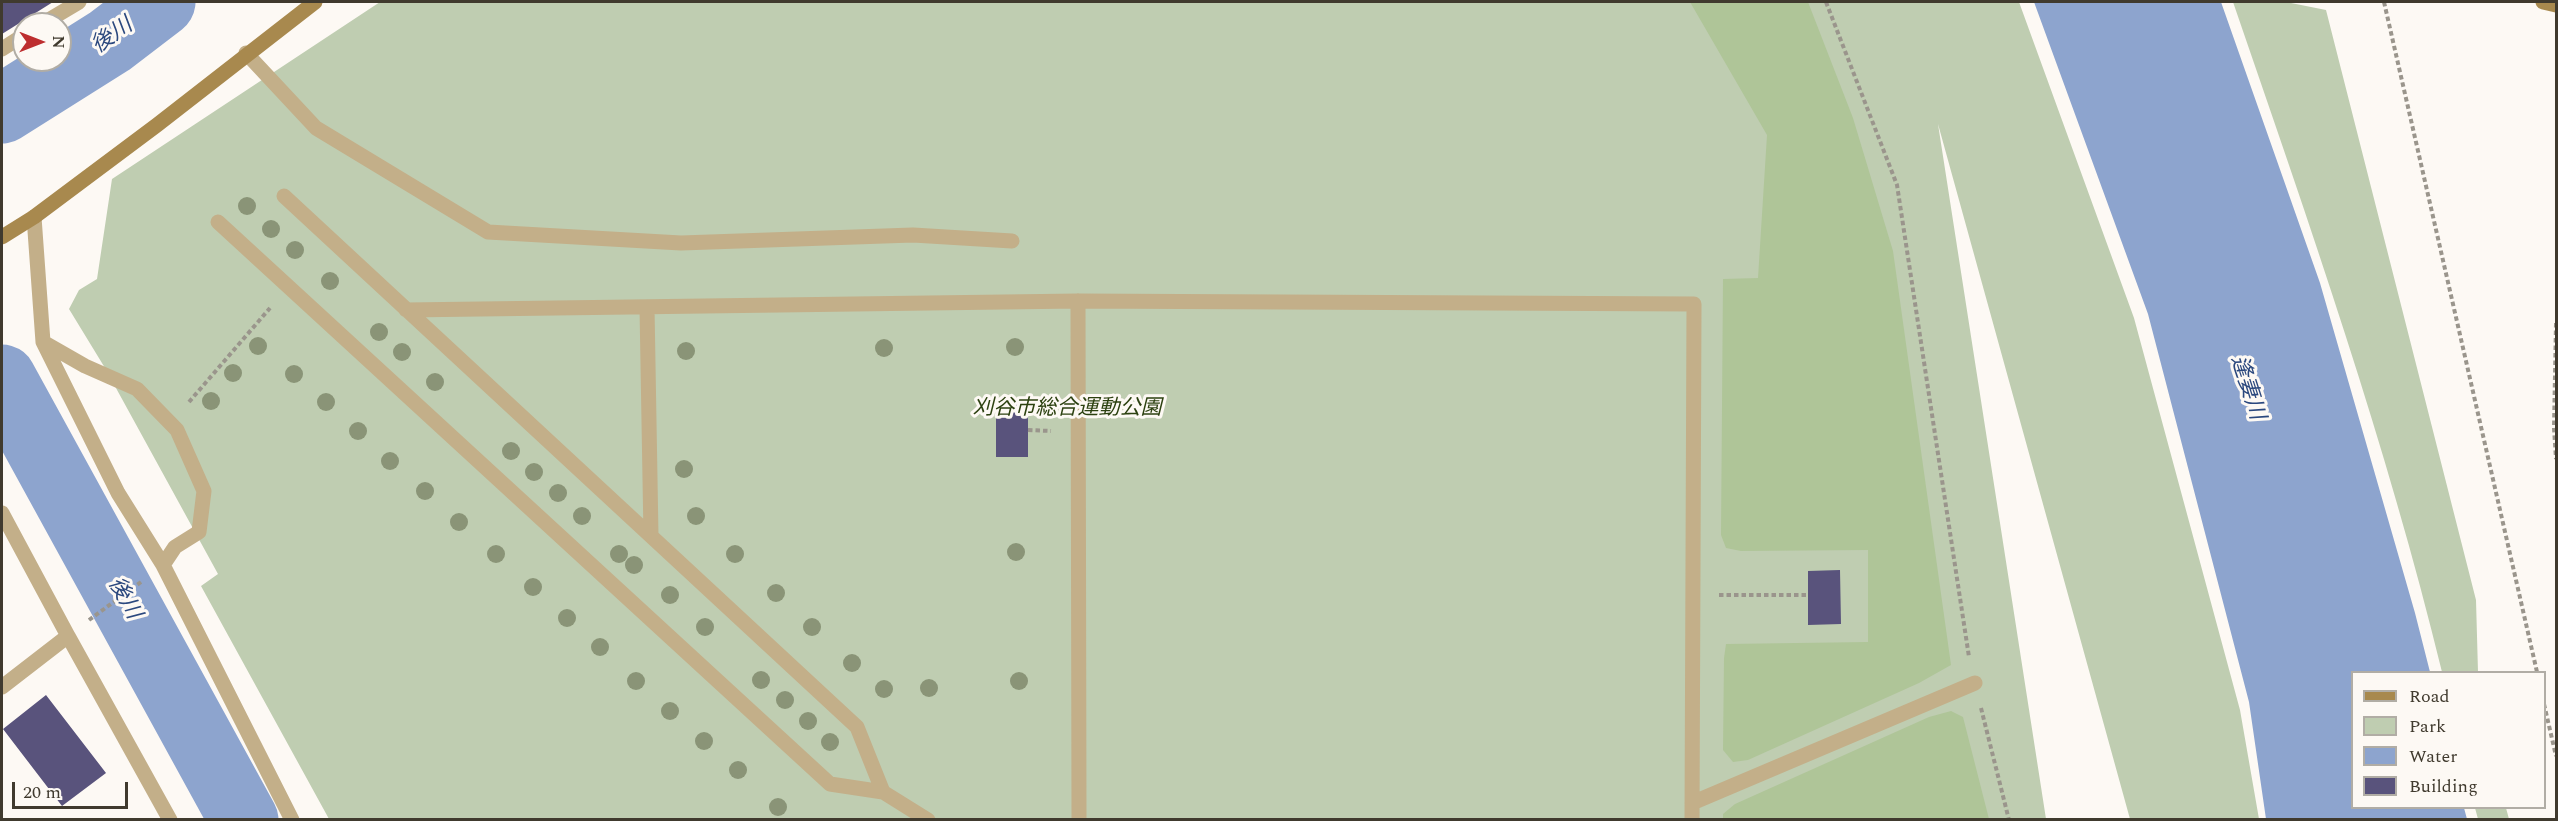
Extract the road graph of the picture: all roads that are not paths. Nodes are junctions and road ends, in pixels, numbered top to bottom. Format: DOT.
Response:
graph roads {
  1 [pos="79,2"];
  2 [pos="315,2"];
  3 [pos="2543,2"];
  4 [pos="2556,5"];
  5 [pos="62,12"];
  6 [pos="246,53"];
  7 [pos="284,196"];
  8 [pos="34,217"];
  9 [pos="218,222"];
  10 [pos="2,237"];
  11 [pos="1012,241"];
  12 [pos="1078,301"];
  13 [pos="647,307"];
  14 [pos="406,310"];
  15 [pos="43,342"];
  16 [pos="2,513"];
  17 [pos="651,536"];
  18 [pos="163,565"];
  19 [pos="68,636"];
  20 [pos="1975,683"];
  21 [pos="2,687"];
  22 [pos="883,792"];
  23 [pos="1692,803"];
  24 [pos="170,819"];
  25 [pos="292,819"];
  26 [pos="928,819"];
  27 [pos="1079,819"];
  28 [pos="1692,819"];
  1 -- 5 [label="street"];
  2 -- 6 [label="street"];
  3 -- 4 [label="street"];
  6 -- 8 [label="street"];
  6 -- 11 [label="street"];
  7 -- 14 [label="street"];
  8 -- 10 [label="street"];
  8 -- 15 [label="street"];
  9 -- 22 [label="street"];
  12 -- 13 [label="street"];
  12 -- 23 [label="street"];
  12 -- 27 [label="street"];
  13 -- 14 [label="street"];
  13 -- 17 [label="street"];
  14 -- 17 [label="street"];
  15 -- 18 [label="street"];
  15 -- 18 [label="street"];
  16 -- 19 [label="street"];
  17 -- 22 [label="street"];
  18 -- 25 [label="street"];
  19 -- 21 [label="street"];
  19 -- 24 [label="street"];
  20 -- 23 [label="street"];
  22 -- 26 [label="street"];
  23 -- 28 [label="street"];
}
